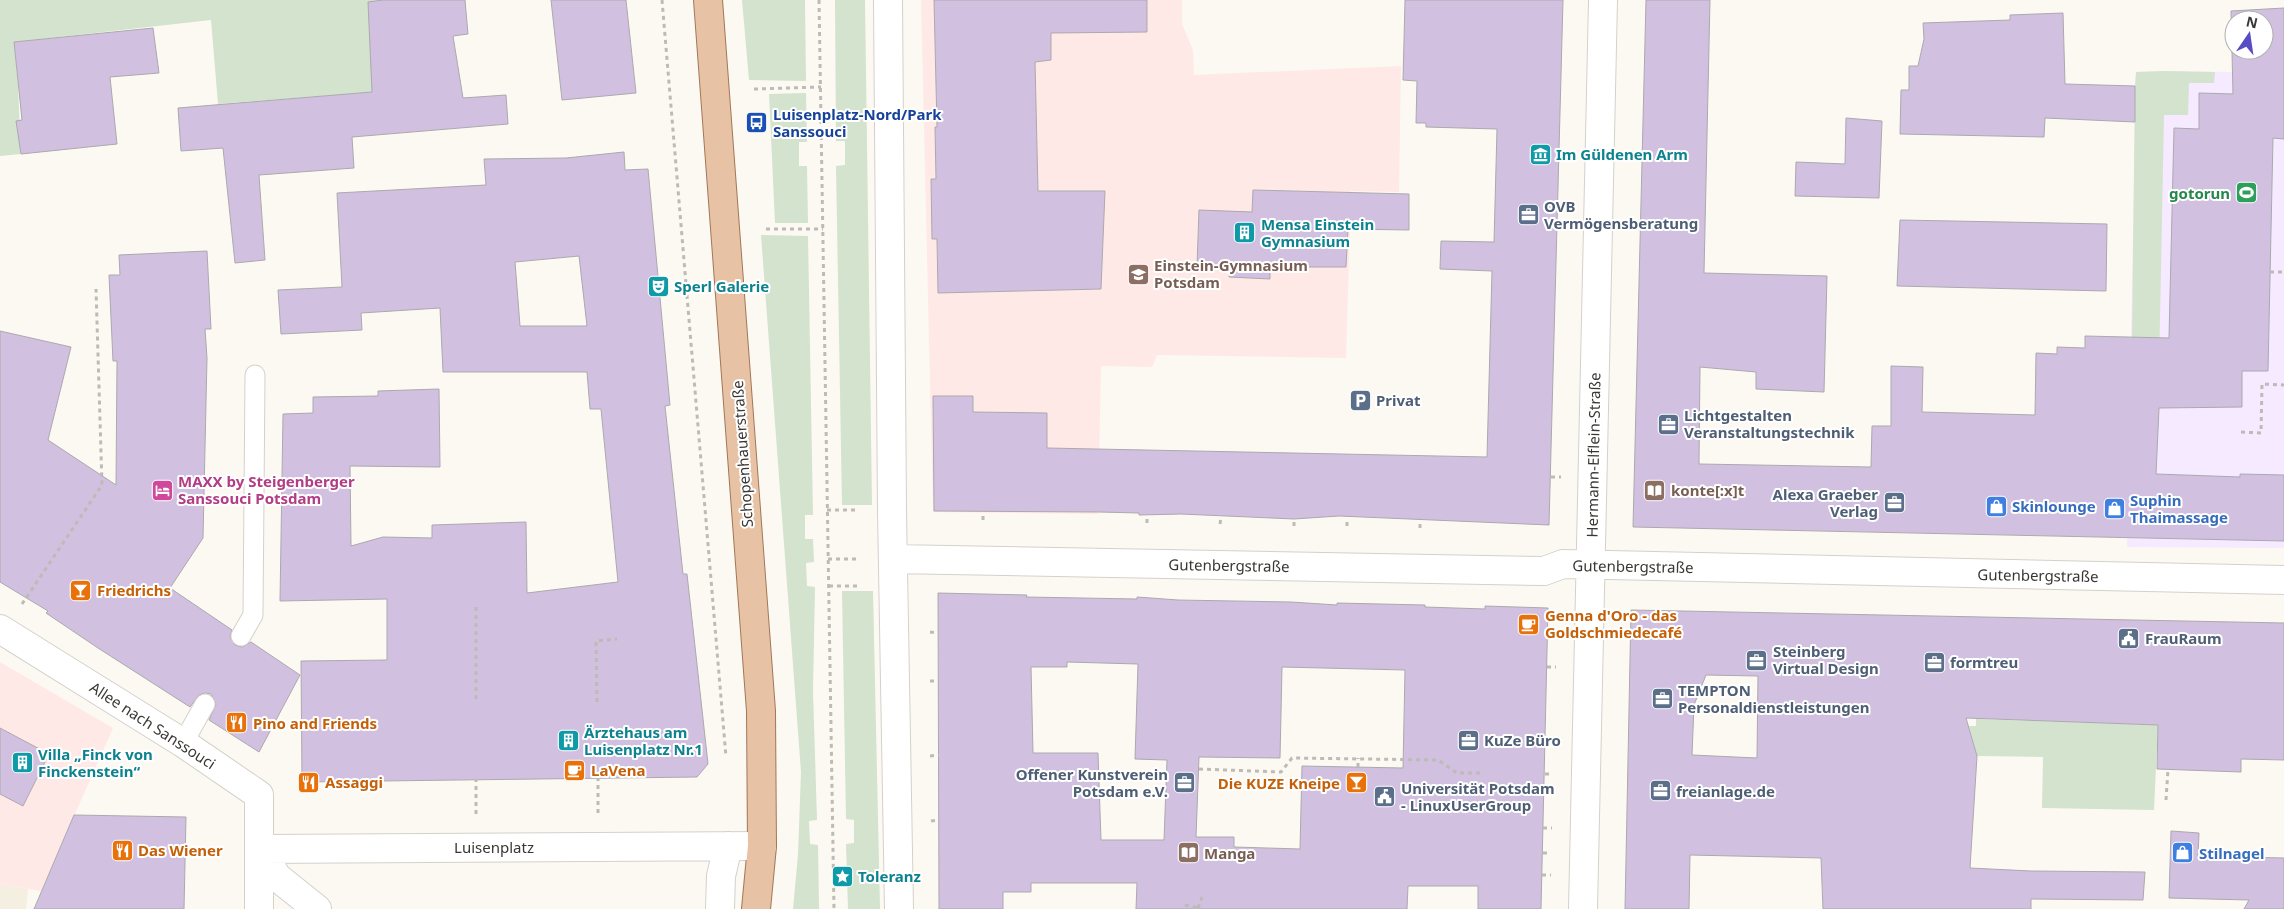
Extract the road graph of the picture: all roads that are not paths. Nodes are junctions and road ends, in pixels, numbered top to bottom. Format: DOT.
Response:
graph roads {
  1 [pos="708,0"];
  2 [pos="888,0"];
  3 [pos="1603,0"];
  4 [pos="255,375"];
  5 [pos="893,559"];
  6 [pos="1591,565"];
  7 [pos="2284,580"];
  8 [pos="0,629"];
  9 [pos="241,636"];
  10 [pos="205,704"];
  11 [pos="183,743"];
  12 [pos="728,846"];
  13 [pos="762,846"];
  14 [pos="260,849"];
  15 [pos="259,909"];
  16 [pos="317,909"];
  17 [pos="720,909"];
  18 [pos="756,909"];
  19 [pos="899,909"];
  20 [pos="1583,909"];
  1 -- 13 [label="main road, Schopenhauerstraße"];
  2 -- 5 [label="street"];
  3 -- 6 [label="street, Hermann-Elflein-Straße"];
  4 -- 9 [label="lane"];
  5 -- 6 [label="street, Gutenbergstraße"];
  5 -- 19 [label="street"];
  6 -- 7 [label="street, Gutenbergstraße"];
  6 -- 20 [label="street, Hermann-Elflein-Straße"];
  8 -- 11 [label="street, Allee nach Sanssouci"];
  10 -- 11 [label="lane"];
  11 -- 14 [label="street, Allee nach Sanssouci"];
  12 -- 13 [label="street, Luisenplatz"];
  12 -- 14 [label="street, Luisenplatz"];
  12 -- 17 [label="street"];
  13 -- 18 [label="main road, Schopenhauerstraße"];
  14 -- 15 [label="street"];
  14 -- 16 [label="street"];
}
